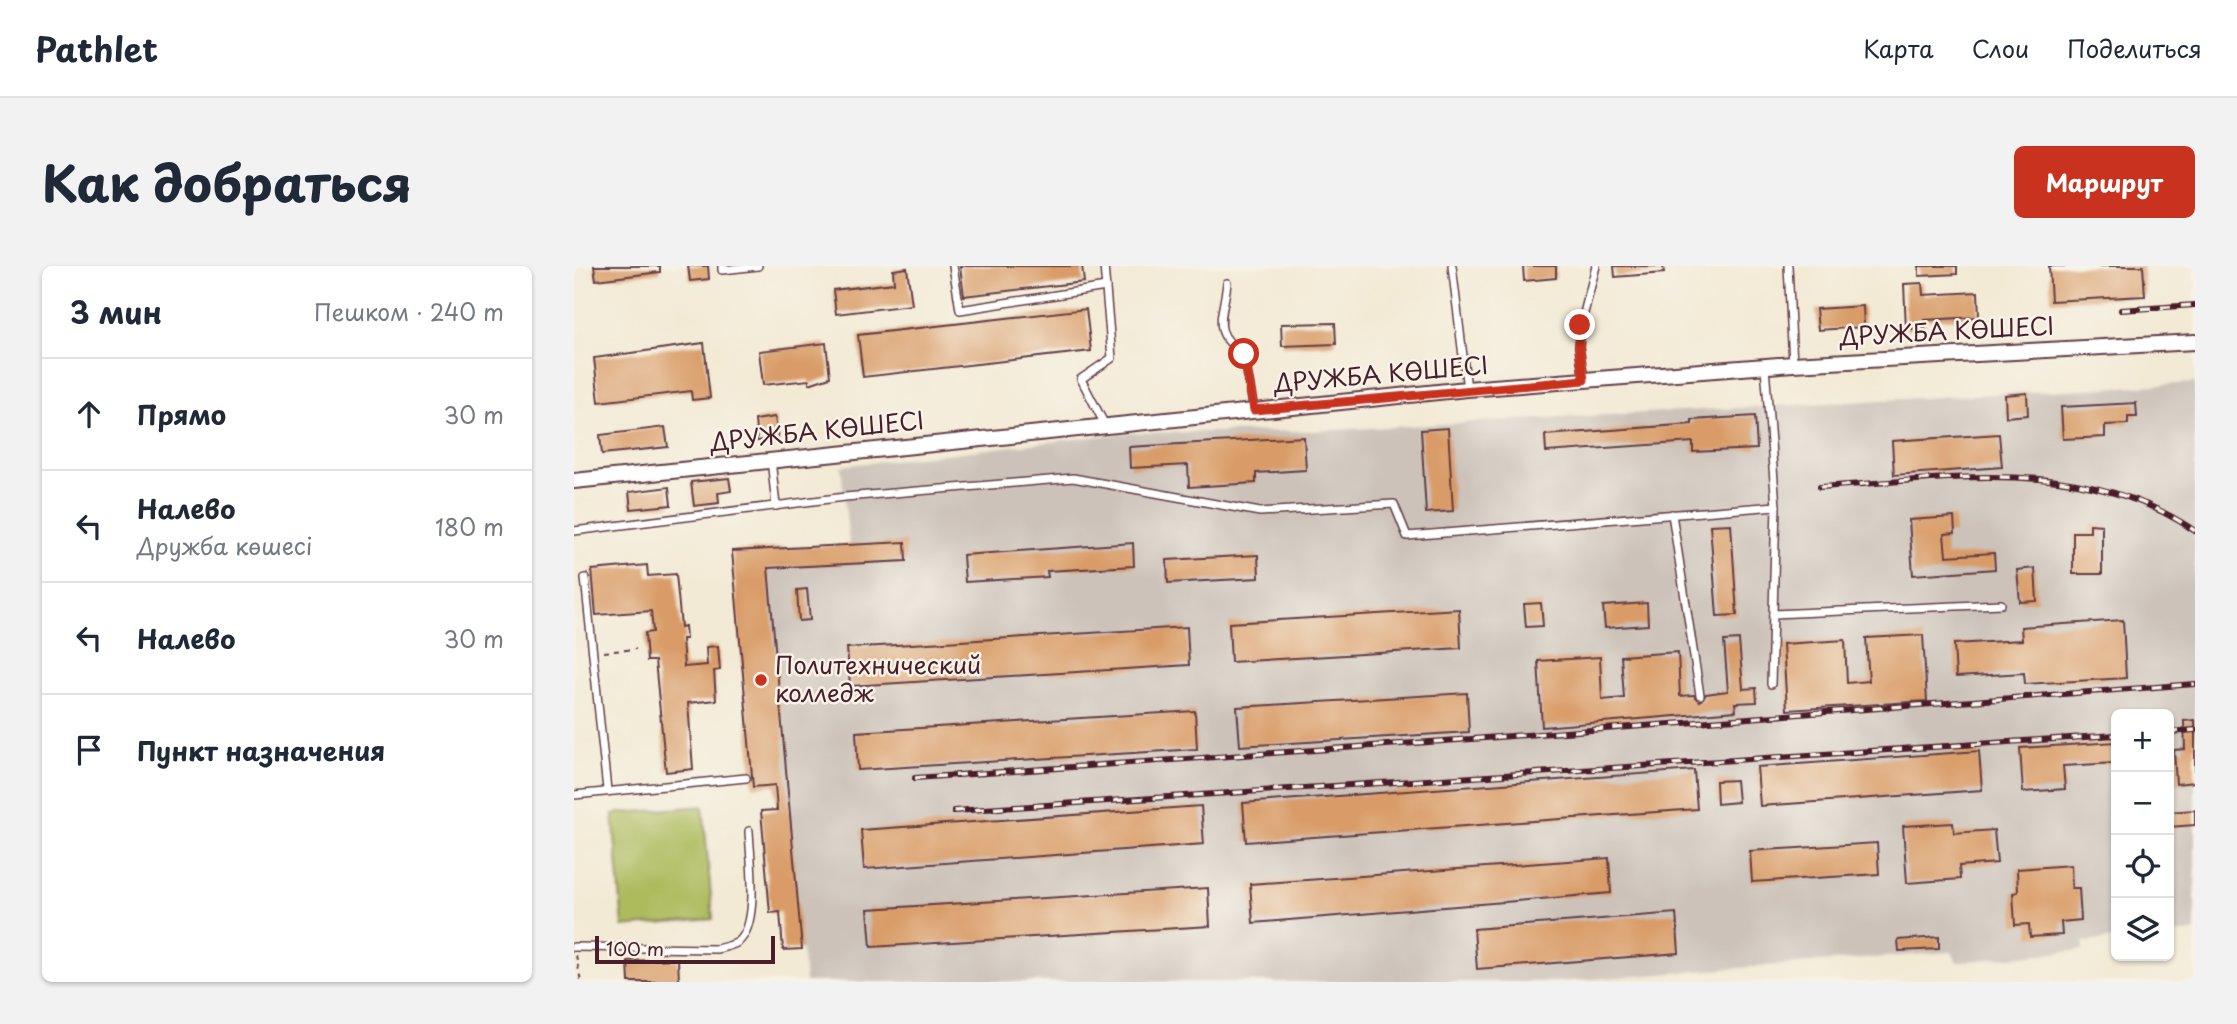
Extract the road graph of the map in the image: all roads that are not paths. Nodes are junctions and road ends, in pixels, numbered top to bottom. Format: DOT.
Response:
graph roads {
  1 [pos="722,266"];
  2 [pos="758,266"];
  3 [pos="953,266"];
  4 [pos="1104,266"];
  5 [pos="1452,266"];
  6 [pos="1596,266"];
  7 [pos="1788,266"];
  8 [pos="1227,282"];
  9 [pos="1106,287"];
  10 [pos="2195,342"];
  11 [pos="1793,364"];
  12 [pos="1765,366"];
  13 [pos="1584,380"];
  14 [pos="1467,389"];
  15 [pos="1254,410"];
  16 [pos="1105,425"];
  17 [pos="771,458"];
  18 [pos="574,481"];
  19 [pos="776,506"];
  20 [pos="1776,506"];
  21 [pos="1672,514"];
  22 [pos="574,531"];
  23 [pos="585,578"];
  24 [pos="2001,604"];
  25 [pos="1773,614"];
  26 [pos="1771,684"];
  27 [pos="1700,695"];
  28 [pos="746,778"];
  29 [pos="607,790"];
  30 [pos="574,795"];
  31 [pos="749,831"];
  32 [pos="575,947"];
  1 -- 2 [label="lane"];
  3 -- 9 [label="lane"];
  4 -- 9 [label="lane"];
  5 -- 14 [label="lane"];
  6 -- 13 [label="lane"];
  7 -- 11 [label="lane"];
  8 -- 15 [label="lane"];
  9 -- 16 [label="lane"];
  10 -- 11 [label="street, ДРУЖБА КӨШЕСІ"];
  11 -- 12 [label="street, ДРУЖБА КӨШЕСІ"];
  12 -- 13 [label="street, ДРУЖБА КӨШЕСІ"];
  12 -- 20 [label="lane"];
  13 -- 14 [label="street, ДРУЖБА КӨШЕСІ"];
  14 -- 15 [label="street, ДРУЖБА КӨШЕСІ"];
  15 -- 16 [label="street, ДРУЖБА КӨШЕСІ"];
  16 -- 17 [label="street, ДРУЖБА КӨШЕСІ"];
  17 -- 18 [label="street, ДРУЖБА КӨШЕСІ"];
  17 -- 19 [label="lane"];
  19 -- 21 [label="lane"];
  19 -- 22 [label="lane"];
  20 -- 21 [label="lane"];
  20 -- 25 [label="lane"];
  21 -- 27 [label="lane"];
  23 -- 29 [label="lane"];
  24 -- 25 [label="lane"];
  25 -- 26 [label="lane"];
  28 -- 29 [label="lane"];
  29 -- 30 [label="lane"];
  31 -- 32 [label="lane"];
}
